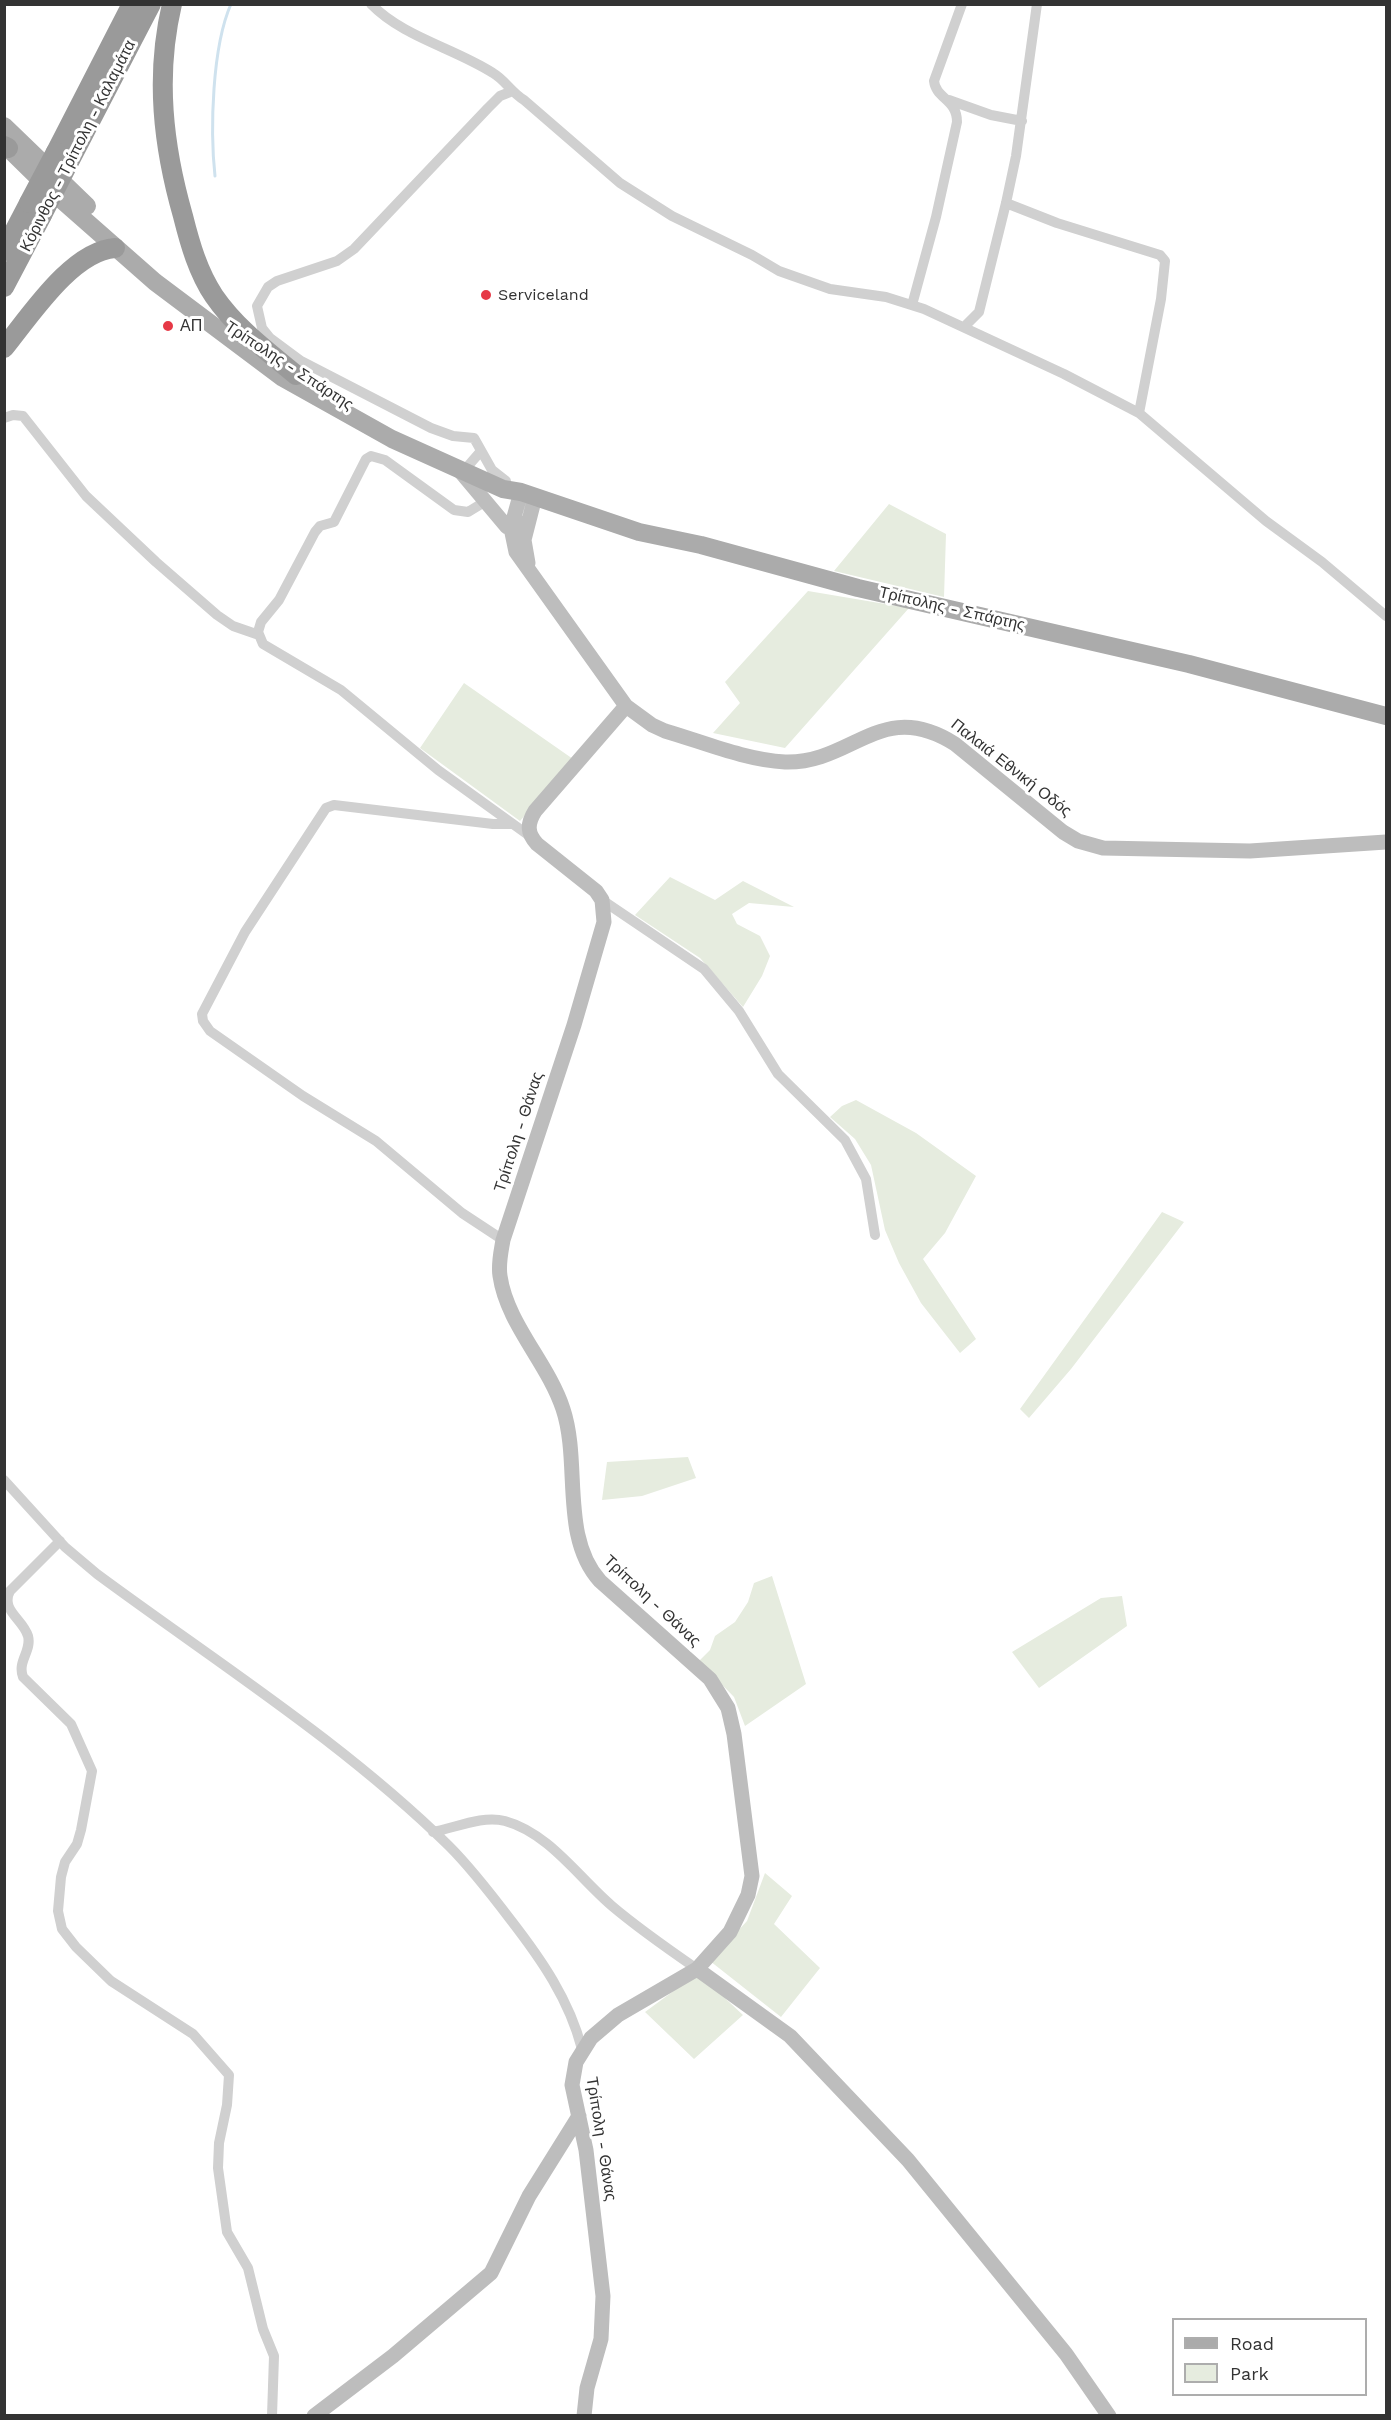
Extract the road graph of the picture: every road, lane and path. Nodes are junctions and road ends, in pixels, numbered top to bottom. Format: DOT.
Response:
graph roads {
  1 [pos="132,4"];
  2 [pos="151,4"];
  3 [pos="172,4"];
  4 [pos="371,4"];
  5 [pos="962,4"];
  6 [pos="1037,4"];
  7 [pos="510,92"];
  8 [pos="948,100"];
  9 [pos="1022,121"];
  10 [pos="4,126"];
  11 [pos="6,146"];
  12 [pos="62,158"];
  13 [pos="1006,203"];
  14 [pos="32,205"];
  15 [pos="4,228"];
  16 [pos="115,248"];
  17 [pos="4,251"];
  18 [pos="4,287"];
  19 [pos="912,305"];
  20 [pos="964,327"];
  21 [pos="4,348"];
  22 [pos="296,375"];
  23 [pos="1139,413"];
  24 [pos="4,418"];
  25 [pos="481,451"];
  26 [pos="464,468"];
  27 [pos="506,481"];
  28 [pos="528,495"];
  29 [pos="486,501"];
  30 [pos="528,520"];
  31 [pos="511,528"];
  32 [pos="530,569"];
  33 [pos="1386,616"];
  34 [pos="259,635"];
  35 [pos="626,706"];
  36 [pos="1386,716"];
  37 [pos="513,824"];
  38 [pos="531,837"];
  39 [pos="1386,842"];
  40 [pos="602,900"];
  41 [pos="875,1235"];
  42 [pos="503,1240"];
  43 [pos="4,1480"];
  44 [pos="60,1541"];
  45 [pos="433,1832"];
  46 [pos="697,1969"];
  47 [pos="582,2049"];
  48 [pos="579,2116"];
  49 [pos="272,2415"];
  50 [pos="314,2415"];
  51 [pos="584,2415"];
  52 [pos="1109,2415"];
  1 -- 12 [label="highway, Κόρινθος - Τρίπολη - Καλαμάτα"];
  2 -- 12 [label="highway, Κόρινθος - Τρίπολη - Καλαμάτα"];
  3 -- 22 [label="highway"];
  4 -- 7 [label="street"];
  5 -- 8 [label="street"];
  6 -- 9 [label="street"];
  7 -- 19 [label="street"];
  7 -- 25 [label="street"];
  8 -- 9 [label="street"];
  8 -- 19 [label="street"];
  9 -- 13 [label="street"];
  10 -- 22 [label="main road, Τρίπολης - Σπάρτης"];
  11 -- 16 [label="main road, Τρίπολης - Σπάρτης"];
  12 -- 14 [label="highway, Κόρινθος - Τρίπολη - Καλαμάτα, bridge"];
  12 -- 14 [label="highway, Κόρινθος - Τρίπολη - Καλαμάτα, bridge"];
  13 -- 20 [label="street"];
  13 -- 23 [label="street"];
  14 -- 15 [label="highway"];
  14 -- 17 [label="highway, Κόρινθος - Τρίπολη - Καλαμάτα"];
  14 -- 18 [label="highway, Κόρινθος - Τρίπολη - Καλαμάτα"];
  16 -- 21 [label="highway"];
  16 -- 26 [label="main road, Τρίπολης - Σπάρτης"];
  19 -- 20 [label="street"];
  20 -- 23 [label="street"];
  22 -- 26 [label="main road, Τρίπολης - Σπάρτης"];
  23 -- 33 [label="street"];
  24 -- 34 [label="street"];
  25 -- 26 [label="street"];
  25 -- 27 [label="street"];
  26 -- 27 [label="main road, Τρίπολης - Σπάρτης"];
  26 -- 28 [label="main road, Τρίπολης - Σπάρτης"];
  26 -- 29 [label="main road"];
  27 -- 28 [label="main road, Τρίπολης - Σπάρτης"];
  28 -- 30 [label="main road"];
  28 -- 31 [label="main road"];
  28 -- 36 [label="main road, Τρίπολης - Σπάρτης"];
  29 -- 31 [label="main road"];
  29 -- 34 [label="street"];
  30 -- 31 [label="main road"];
  30 -- 32 [label="main road"];
  31 -- 32 [label="main road, Παλαιά Εθνική Οδός"];
  32 -- 35 [label="main road, Παλαιά Εθνική Οδός"];
  34 -- 37 [label="street"];
  35 -- 38 [label="main road"];
  35 -- 39 [label="main road, Παλαιά Εθνική Οδός"];
  37 -- 38 [label="street"];
  37 -- 42 [label="street"];
  38 -- 40 [label="main road"];
  40 -- 41 [label="street"];
  40 -- 42 [label="main road, Τρίπολη - Θάνας"];
  42 -- 46 [label="main road, Τρίπολη - Θάνας"];
  43 -- 44 [label="street"];
  44 -- 45 [label="street"];
  44 -- 49 [label="street"];
  45 -- 46 [label="street"];
  45 -- 47 [label="street"];
  46 -- 47 [label="main road, Τρίπολη - Θάνας"];
  46 -- 52 [label="main road"];
  47 -- 48 [label="main road, Τρίπολη - Θάνας"];
  48 -- 50 [label="main road"];
  48 -- 51 [label="main road, Τρίπολη - Θάνας"];
}
